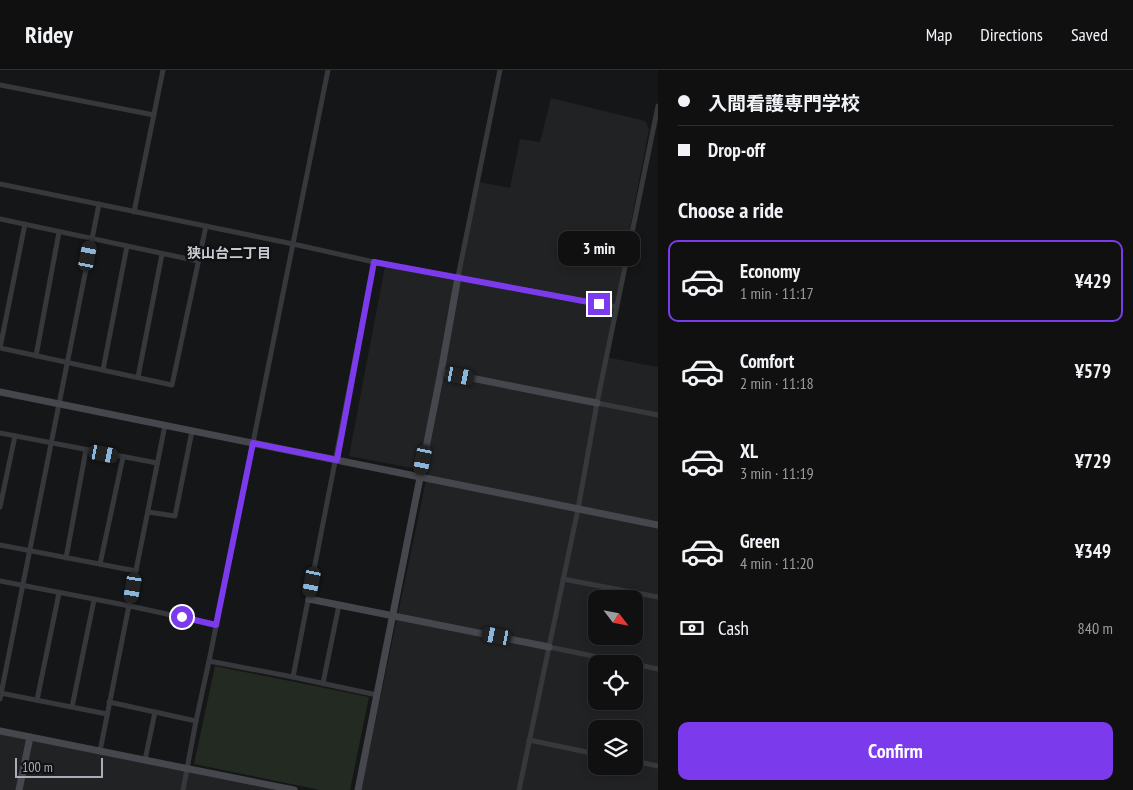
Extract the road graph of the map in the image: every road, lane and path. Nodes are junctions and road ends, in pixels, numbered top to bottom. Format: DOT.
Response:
graph roads {
  1 [pos="163,70"];
  2 [pos="328,70"];
  3 [pos="500,70"];
  4 [pos="0,85"];
  5 [pos="658,106"];
  6 [pos="154,115"];
  7 [pos="0,184"];
  8 [pos="99,204"];
  9 [pos="134,212"];
  10 [pos="0,219"];
  11 [pos="25,224"];
  12 [pos="206,226"];
  13 [pos="59,232"];
  14 [pos="92,239"];
  15 [pos="292,244"];
  16 [pos="127,246"];
  17 [pos="162,254"];
  18 [pos="198,261"];
  19 [pos="374,262"];
  20 [pos="458,277"];
  21 [pos="617,307"];
  22 [pos="36,356"];
  23 [pos="67,362"];
  24 [pos="103,370"];
  25 [pos="441,372"];
  26 [pos="138,377"];
  27 [pos="0,392"];
  28 [pos="597,403"];
  29 [pos="59,404"];
  30 [pos="658,415"];
  31 [pos="165,425"];
  32 [pos="192,431"];
  33 [pos="0,433"];
  34 [pos="15,436"];
  35 [pos="51,443"];
  36 [pos="253,443"];
  37 [pos="86,450"];
  38 [pos="123,458"];
  39 [pos="337,460"];
  40 [pos="157,463"];
  41 [pos="419,477"];
  42 [pos="0,507"];
  43 [pos="578,509"];
  44 [pos="148,512"];
  45 [pos="658,525"];
  46 [pos="0,545"];
  47 [pos="30,551"];
  48 [pos="66,558"];
  49 [pos="100,564"];
  50 [pos="136,572"];
  51 [pos="563,579"];
  52 [pos="0,581"];
  53 [pos="22,586"];
  54 [pos="59,593"];
  55 [pos="658,597"];
  56 [pos="309,599"];
  57 [pos="94,600"];
  58 [pos="339,605"];
  59 [pos="130,606"];
  60 [pos="392,616"];
  61 [pos="216,625"];
  62 [pos="549,647"];
  63 [pos="589,655"];
  64 [pos="209,660"];
  65 [pos="643,666"];
  66 [pos="658,669"];
  67 [pos="293,677"];
  68 [pos="323,683"];
  69 [pos="0,695"];
  70 [pos="377,695"];
  71 [pos="37,700"];
  72 [pos="109,702"];
  73 [pos="72,707"];
  74 [pos="155,712"];
  75 [pos="107,714"];
  76 [pos="196,721"];
  77 [pos="0,731"];
  78 [pos="30,736"];
  79 [pos="529,740"];
  80 [pos="100,751"];
  81 [pos="588,752"];
  82 [pos="145,760"];
  83 [pos="643,763"];
  84 [pos="658,766"];
  85 [pos="188,769"];
  86 [pos="19,790"];
  87 [pos="184,790"];
  88 [pos="294,790"];
  89 [pos="358,790"];
  90 [pos="519,790"];
  1 -- 6 [label="street"];
  2 -- 15 [label="street"];
  3 -- 20 [label="street"];
  4 -- 6 [label="street"];
  5 -- 21 [label="street"];
  6 -- 9 [label="street"];
  7 -- 8 [label="street"];
  8 -- 9 [label="street"];
  8 -- 14 [label="street"];
  9 -- 12 [label="street"];
  10 -- 11 [label="street"];
  11 -- 13 [label="street"];
  11 -- 22 [label="street"];
  12 -- 15 [label="street"];
  12 -- 18 [label="street"];
  13 -- 14 [label="street"];
  13 -- 22 [label="street"];
  14 -- 16 [label="street"];
  14 -- 23 [label="street"];
  15 -- 19 [label="street"];
  15 -- 36 [label="street"];
  16 -- 17 [label="street"];
  16 -- 24 [label="street"];
  17 -- 18 [label="street"];
  17 -- 26 [label="street"];
  18 -- 26 [label="street"];
  19 -- 20 [label="street"];
  19 -- 39 [label="street"];
  20 -- 21 [label="street"];
  20 -- 25 [label="street"];
  21 -- 28 [label="street"];
  22 -- 23 [label="street"];
  23 -- 24 [label="street"];
  23 -- 29 [label="street"];
  24 -- 26 [label="street"];
  25 -- 28 [label="street"];
  25 -- 41 [label="street"];
  27 -- 29 [label="street"];
  28 -- 30 [label="street"];
  28 -- 43 [label="street"];
  29 -- 31 [label="street"];
  29 -- 35 [label="street"];
  31 -- 32 [label="street"];
  31 -- 40 [label="street"];
  32 -- 36 [label="street"];
  32 -- 44 [label="street"];
  33 -- 34 [label="street"];
  34 -- 35 [label="street"];
  34 -- 42 [label="street"];
  35 -- 37 [label="street"];
  35 -- 47 [label="street"];
  36 -- 39 [label="street"];
  36 -- 61 [label="street"];
  37 -- 38 [label="street"];
  37 -- 48 [label="street"];
  38 -- 40 [label="street"];
  38 -- 49 [label="street"];
  39 -- 41 [label="street"];
  39 -- 56 [label="street"];
  40 -- 44 [label="street"];
  41 -- 43 [label="street"];
  41 -- 60 [label="street"];
  43 -- 45 [label="street"];
  43 -- 51 [label="street"];
  44 -- 50 [label="street"];
  46 -- 47 [label="street"];
  47 -- 48 [label="street"];
  47 -- 53 [label="street"];
  48 -- 49 [label="street"];
  49 -- 50 [label="street"];
  50 -- 59 [label="street"];
  51 -- 55 [label="street"];
  51 -- 62 [label="street"];
  52 -- 53 [label="street"];
  53 -- 54 [label="street"];
  53 -- 69 [label="street"];
  54 -- 57 [label="street"];
  54 -- 71 [label="street"];
  56 -- 58 [label="street"];
  56 -- 67 [label="street"];
  57 -- 59 [label="street"];
  57 -- 73 [label="street"];
  58 -- 60 [label="street"];
  58 -- 68 [label="street"];
  59 -- 61 [label="street"];
  59 -- 72 [label="street"];
  60 -- 62 [label="street"];
  60 -- 70 [label="street"];
  61 -- 64 [label="street"];
  62 -- 63 [label="street"];
  62 -- 79 [label="street"];
  64 -- 67 [label="street"];
  64 -- 76 [label="street"];
  65 -- 66 [label="street"];
  67 -- 68 [label="street"];
  68 -- 70 [label="street"];
  69 -- 71 [label="street"];
  70 -- 89 [label="street"];
  71 -- 73 [label="street"];
  72 -- 74 [label="street"];
  72 -- 75 [label="street"];
  73 -- 75 [label="street"];
  74 -- 76 [label="street"];
  74 -- 82 [label="street"];
  75 -- 80 [label="street"];
  76 -- 85 [label="street"];
  77 -- 78 [label="street"];
  78 -- 80 [label="street"];
  78 -- 86 [label="street"];
  79 -- 81 [label="street"];
  79 -- 90 [label="street"];
  80 -- 82 [label="street"];
  82 -- 85 [label="street"];
  83 -- 84 [label="street"];
  85 -- 87 [label="street"];
  85 -- 88 [label="street"];
}
